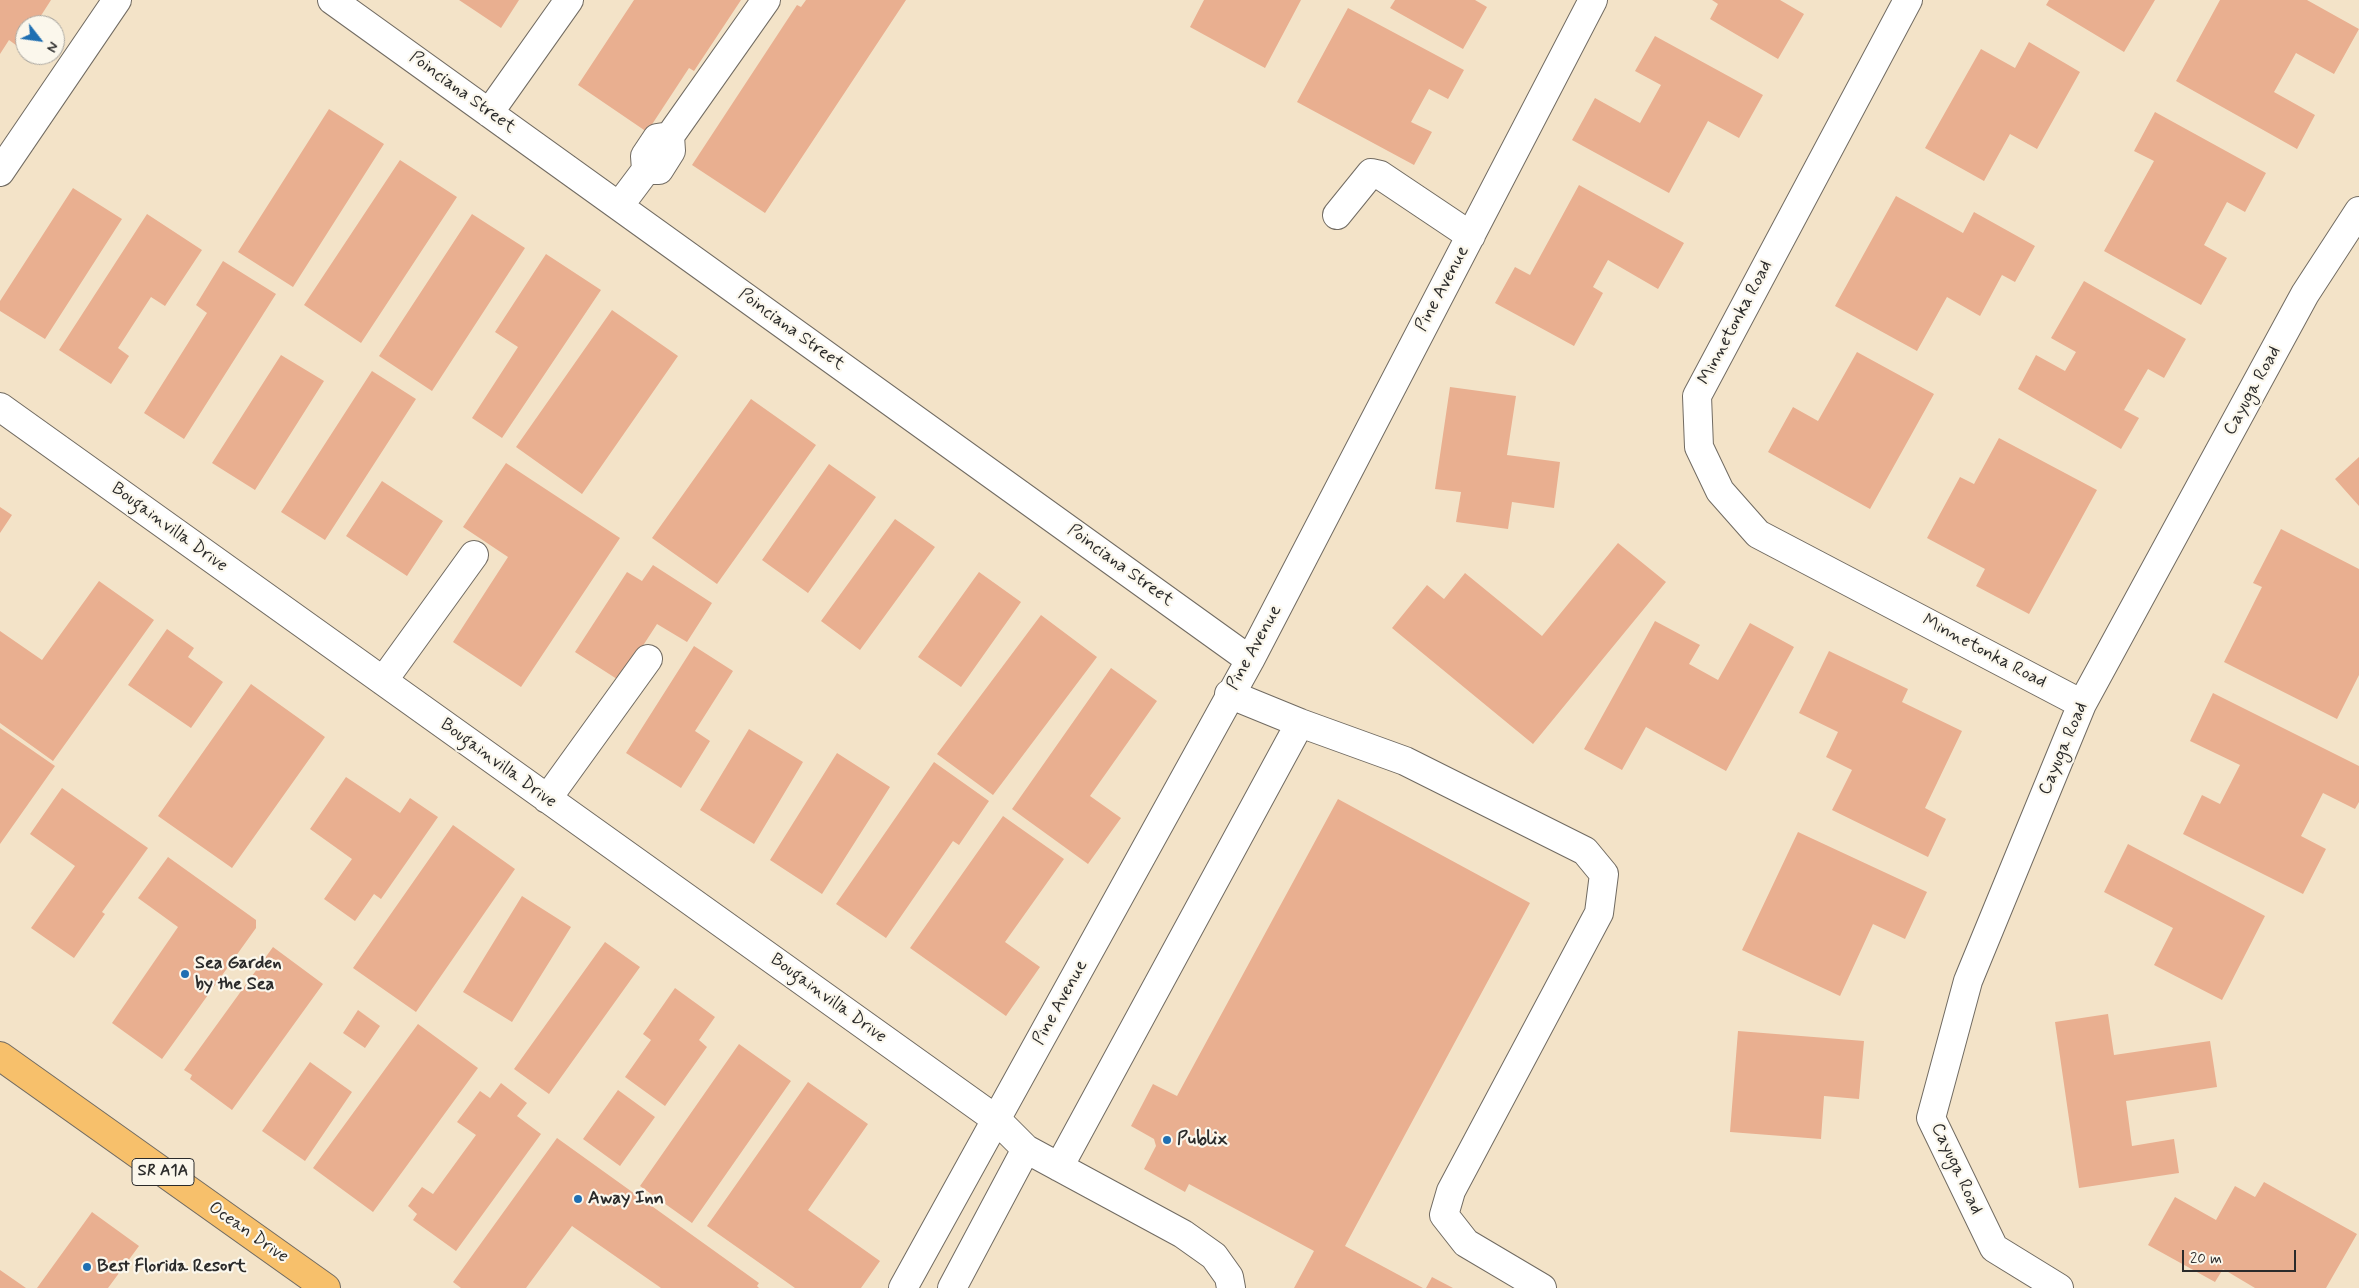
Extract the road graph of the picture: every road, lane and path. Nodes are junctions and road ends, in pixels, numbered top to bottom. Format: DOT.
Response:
graph roads {
  1 [pos="116,0"];
  2 [pos="332,0"];
  3 [pos="569,0"];
  4 [pos="766,0"];
  5 [pos="1593,0"];
  6 [pos="1908,0"];
  7 [pos="489,113"];
  8 [pos="0,172"];
  9 [pos="619,206"];
  10 [pos="2359,211"];
  11 [pos="1337,215"];
  12 [pos="1471,236"];
  13 [pos="0,407"];
  14 [pos="474,555"];
  15 [pos="648,659"];
  16 [pos="1250,660"];
  17 [pos="383,681"];
  18 [pos="1229,694"];
  19 [pos="2082,704"];
  20 [pos="1300,723"];
  21 [pos="546,798"];
  22 [pos="0,1056"];
  23 [pos="997,1120"];
  24 [pos="1026,1149"];
  25 [pos="1059,1167"];
  26 [pos="326,1288"];
  27 [pos="903,1288"];
  28 [pos="952,1288"];
  29 [pos="1231,1288"];
  30 [pos="1542,1288"];
  31 [pos="2059,1288"];
  1 -- 8 [label="street"];
  2 -- 7 [label="street, Poinciana Street"];
  3 -- 7 [label="street"];
  4 -- 9 [label="street"];
  5 -- 12 [label="street, Pine Avenue"];
  6 -- 19 [label="street, Minnetonka Road"];
  7 -- 9 [label="street, Poinciana Street"];
  9 -- 16 [label="street, Poinciana Street"];
  10 -- 19 [label="street, Cayuga Road"];
  11 -- 12 [label="street"];
  12 -- 16 [label="street, Pine Avenue"];
  13 -- 17 [label="street, Bougainvilla Drive"];
  14 -- 17 [label="street"];
  15 -- 21 [label="street"];
  16 -- 18 [label="street, Pine Avenue"];
  17 -- 21 [label="street, Bougainvilla Drive"];
  18 -- 20 [label="street"];
  18 -- 23 [label="street, Pine Avenue"];
  19 -- 31 [label="street, Cayuga Road"];
  20 -- 25 [label="street"];
  20 -- 30 [label="street"];
  21 -- 23 [label="street, Bougainvilla Drive"];
  22 -- 26 [label="main road, Ocean Drive / SR A1A"];
  23 -- 24 [label="street, Bougainvilla Drive"];
  23 -- 27 [label="street, Pine Avenue"];
  24 -- 25 [label="street, Bougainvilla Drive"];
  24 -- 28 [label="street"];
  25 -- 29 [label="street, Bougainvilla Drive"];
}
